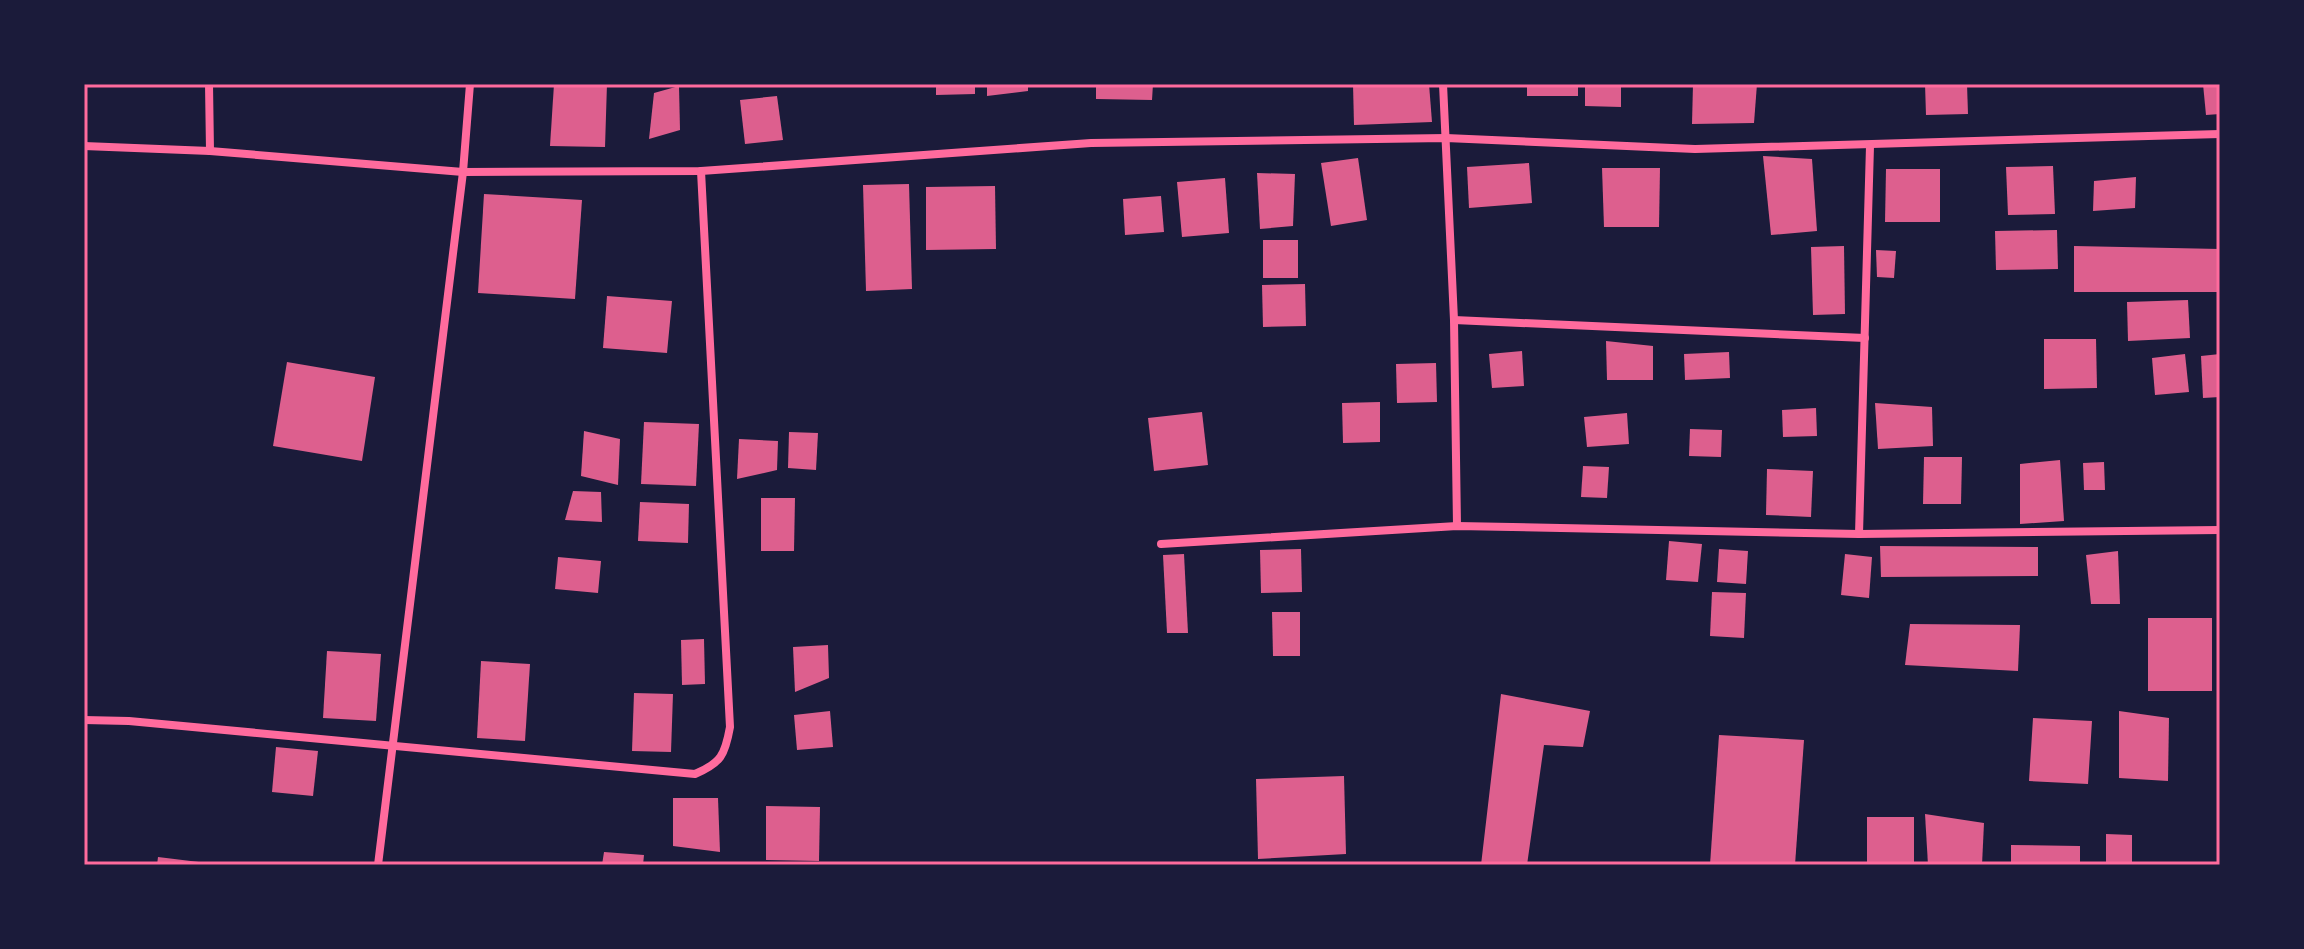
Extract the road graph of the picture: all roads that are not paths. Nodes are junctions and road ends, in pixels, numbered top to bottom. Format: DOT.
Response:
graph roads {
  1 [pos="209,84"];
  2 [pos="470,84"];
  3 [pos="1443,84"];
  4 [pos="2220,134"];
  5 [pos="1446,138"];
  6 [pos="84,146"];
  7 [pos="1870,146"];
  8 [pos="210,151"];
  9 [pos="701,171"];
  10 [pos="463,172"];
  11 [pos="1454,320"];
  12 [pos="1865,338"];
  13 [pos="1457,526"];
  14 [pos="2220,530"];
  15 [pos="1859,534"];
  16 [pos="1161,544"];
  17 [pos="84,720"];
  18 [pos="392,747"];
  19 [pos="378,865"];
  1 -- 8 [label="street"];
  2 -- 10 [label="street"];
  3 -- 5 [label="street"];
  4 -- 7 [label="street"];
  5 -- 7 [label="street"];
  5 -- 9 [label="street"];
  5 -- 11 [label="street"];
  6 -- 8 [label="street"];
  7 -- 12 [label="street"];
  8 -- 10 [label="street"];
  9 -- 10 [label="street"];
  9 -- 18 [label="street"];
  10 -- 18 [label="street"];
  11 -- 12 [label="street"];
  11 -- 13 [label="street"];
  12 -- 15 [label="street"];
  13 -- 15 [label="street"];
  13 -- 16 [label="street"];
  14 -- 15 [label="street"];
  17 -- 18 [label="street"];
  18 -- 19 [label="street"];
}
